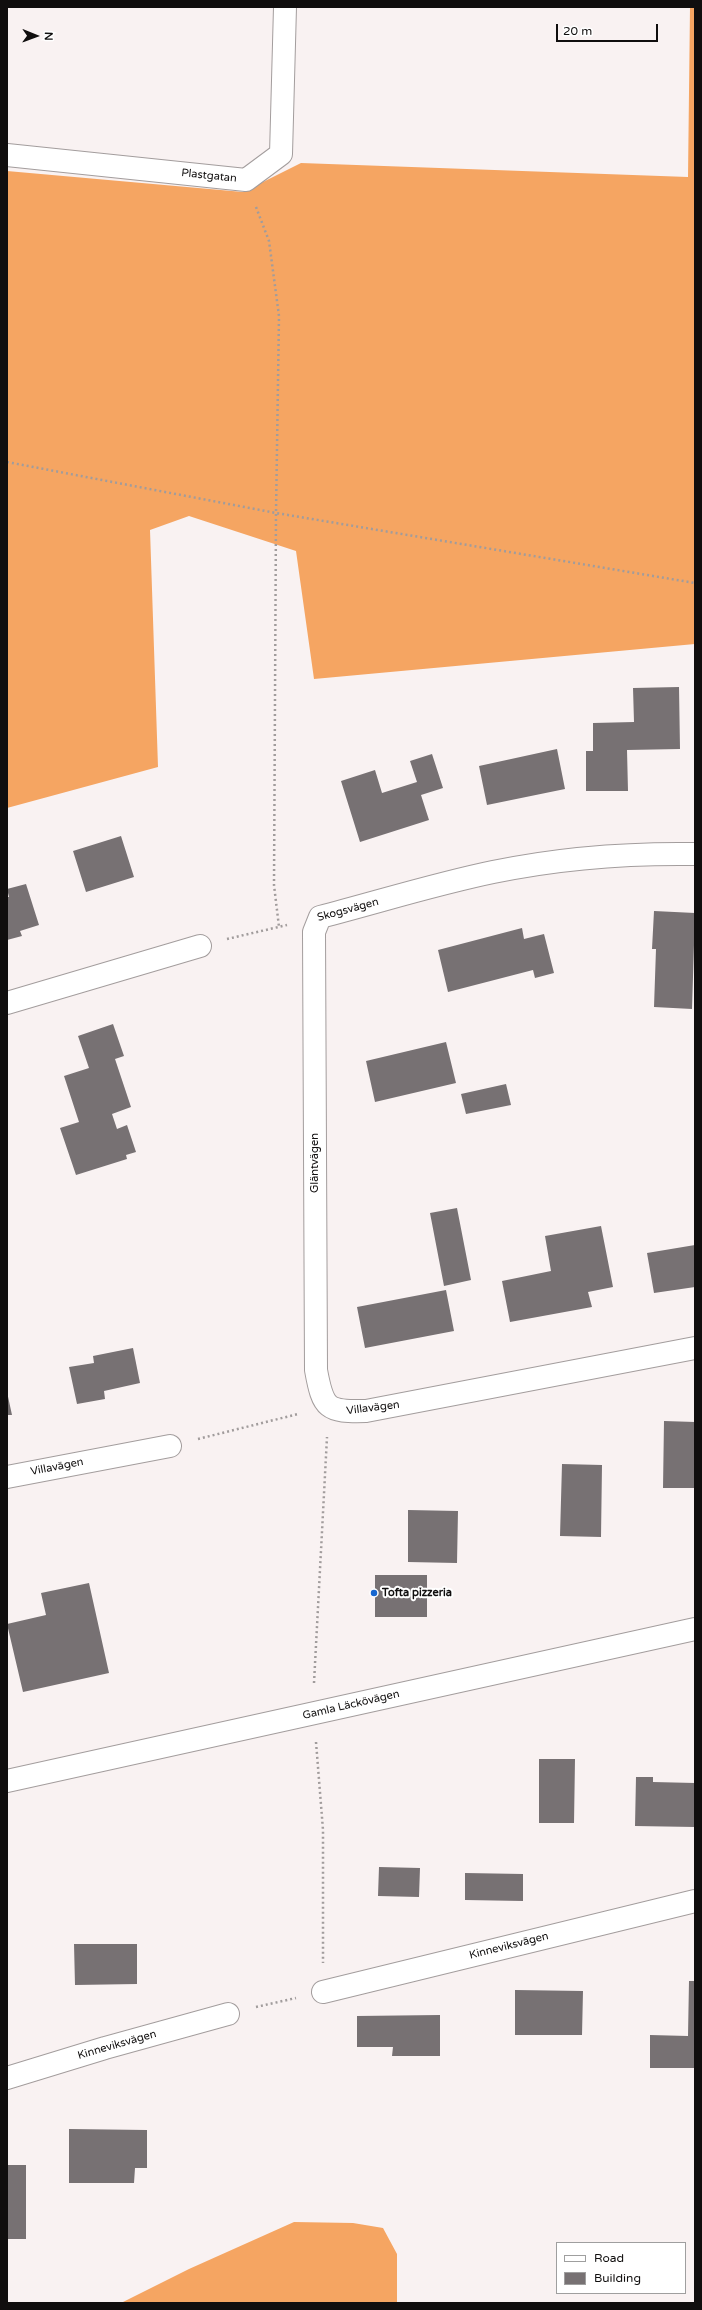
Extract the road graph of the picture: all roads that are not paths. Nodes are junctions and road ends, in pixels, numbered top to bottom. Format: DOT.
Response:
graph roads {
  1 [pos="285,7"];
  2 [pos="7,155"];
  3 [pos="695,854"];
  4 [pos="320,917"];
  5 [pos="200,946"];
  6 [pos="7,1002"];
  7 [pos="695,1348"];
  8 [pos="329,1407"];
  9 [pos="170,1446"];
  10 [pos="7,1477"];
  11 [pos="695,1630"];
  12 [pos="7,1781"];
  13 [pos="695,1901"];
  14 [pos="323,1992"];
  15 [pos="228,2014"];
  16 [pos="7,2078"];
  1 -- 2 [label="street, Plastgatan"];
  3 -- 4 [label="street, Skogsvägen"];
  4 -- 8 [label="street, Gläntvägen"];
  5 -- 6 [label="street"];
  7 -- 8 [label="street, Villavägen"];
  9 -- 10 [label="street, Villavägen"];
  11 -- 12 [label="street, Gamla Läckövägen"];
  13 -- 14 [label="street, Kinneviksvägen"];
  15 -- 16 [label="street, Kinneviksvägen"];
}
